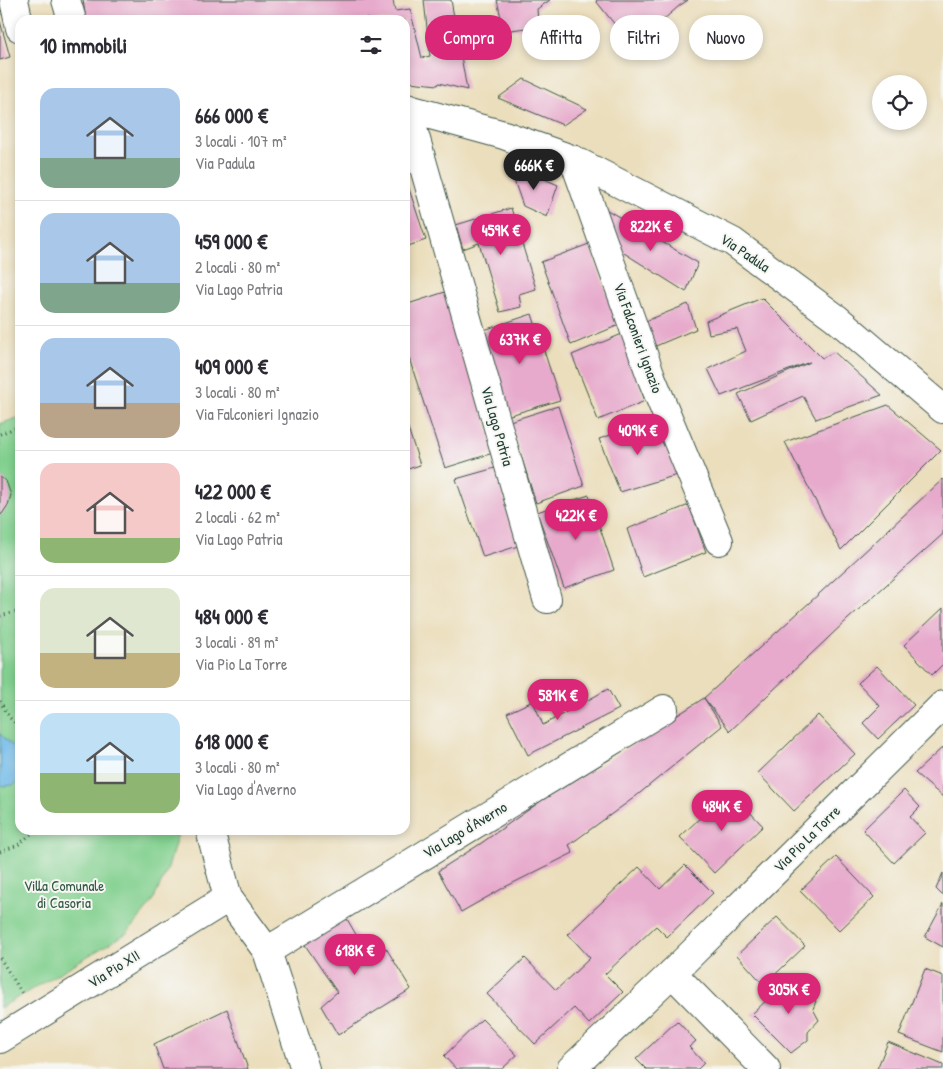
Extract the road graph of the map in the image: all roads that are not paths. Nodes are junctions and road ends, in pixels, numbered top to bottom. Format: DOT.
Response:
graph roads {
  1 [pos="14,0"];
  2 [pos="66,0"];
  3 [pos="17,15"];
  4 [pos="70,15"];
  5 [pos="410,109"];
  6 [pos="410,122"];
  7 [pos="574,160"];
  8 [pos="943,408"];
  9 [pos="719,541"];
  10 [pos="547,600"];
  11 [pos="943,705"];
  12 [pos="664,709"];
  13 [pos="211,835"];
  14 [pos="228,898"];
  15 [pos="267,951"];
  16 [pos="672,973"];
  17 [pos="0,1039"];
  18 [pos="305,1069"];
  19 [pos="571,1069"];
  20 [pos="766,1069"];
  1 -- 3 [label="street"];
  2 -- 4 [label="street"];
  5 -- 7 [label="street, Via Padula"];
  6 -- 10 [label="street, Via Lago Patria"];
  7 -- 8 [label="street, Via Padula"];
  7 -- 9 [label="street, Via Falconieri Ignazio"];
  11 -- 16 [label="street, Via Pio La Torre"];
  12 -- 15 [label="street, Via Lago d'Averno"];
  13 -- 14 [label="street"];
  14 -- 15 [label="street"];
  14 -- 17 [label="street, Via Pio XII"];
  15 -- 18 [label="street"];
  16 -- 19 [label="street, Via Pio La Torre"];
  16 -- 20 [label="street"];
}
